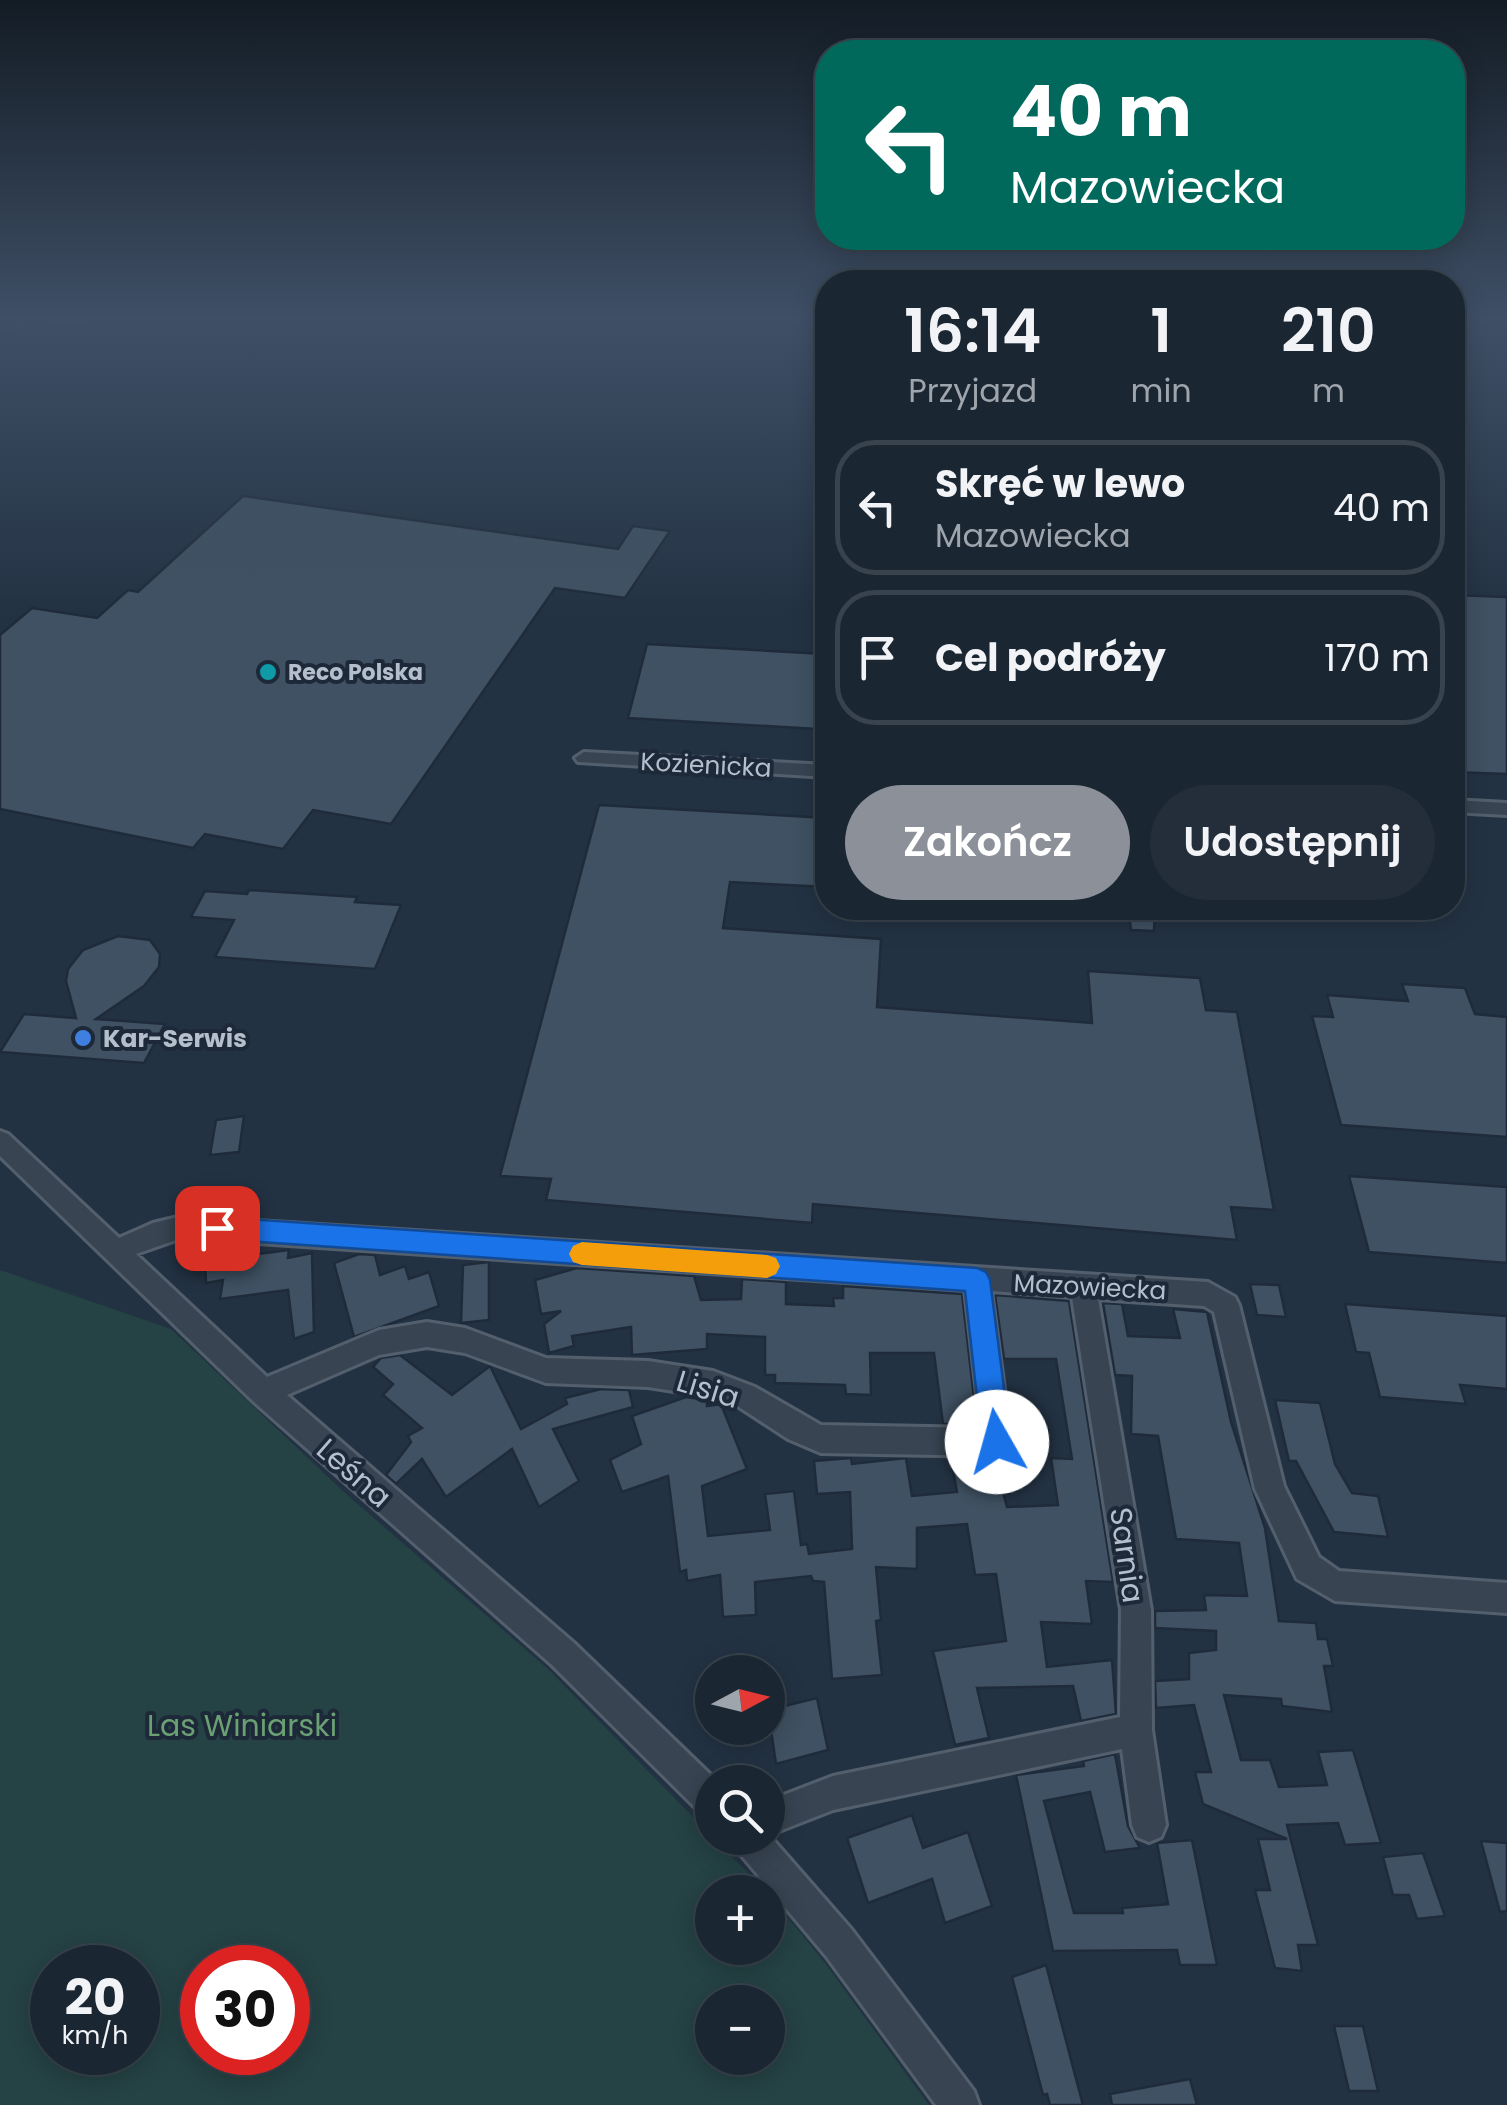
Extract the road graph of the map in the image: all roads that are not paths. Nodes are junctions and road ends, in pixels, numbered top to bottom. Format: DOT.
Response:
graph roads {
  1 [pos="584,758"];
  2 [pos="815,770"];
  3 [pos="1465,807"];
  4 [pos="1507,809"];
  5 [pos="0,1141"];
  6 [pos="115,1252"];
  7 [pos="977,1280"];
  8 [pos="1083,1287"];
  9 [pos="263,1392"];
  10 [pos="1507,1598"];
  11 [pos="1136,1730"];
  12 [pos="695,1783"];
  13 [pos="785,1812"];
  14 [pos="1149,1825"];
  15 [pos="764,1855"];
  16 [pos="960,2105"];
  1 -- 2 [label="street, Kozienicka"];
  3 -- 4 [label="street"];
  5 -- 6 [label="street, Leśna"];
  6 -- 7 [label="street, Mazowiecka"];
  6 -- 9 [label="street, Leśna"];
  7 -- 8 [label="street, Mazowiecka"];
  7 -- 9 [label="street, Lisia"];
  8 -- 10 [label="street, Mazowiecka"];
  8 -- 11 [label="street, Sarnia"];
  9 -- 12 [label="street, Leśna"];
  11 -- 13 [label="street"];
  11 -- 14 [label="street, Sarnia"];
  15 -- 16 [label="street"];
}
